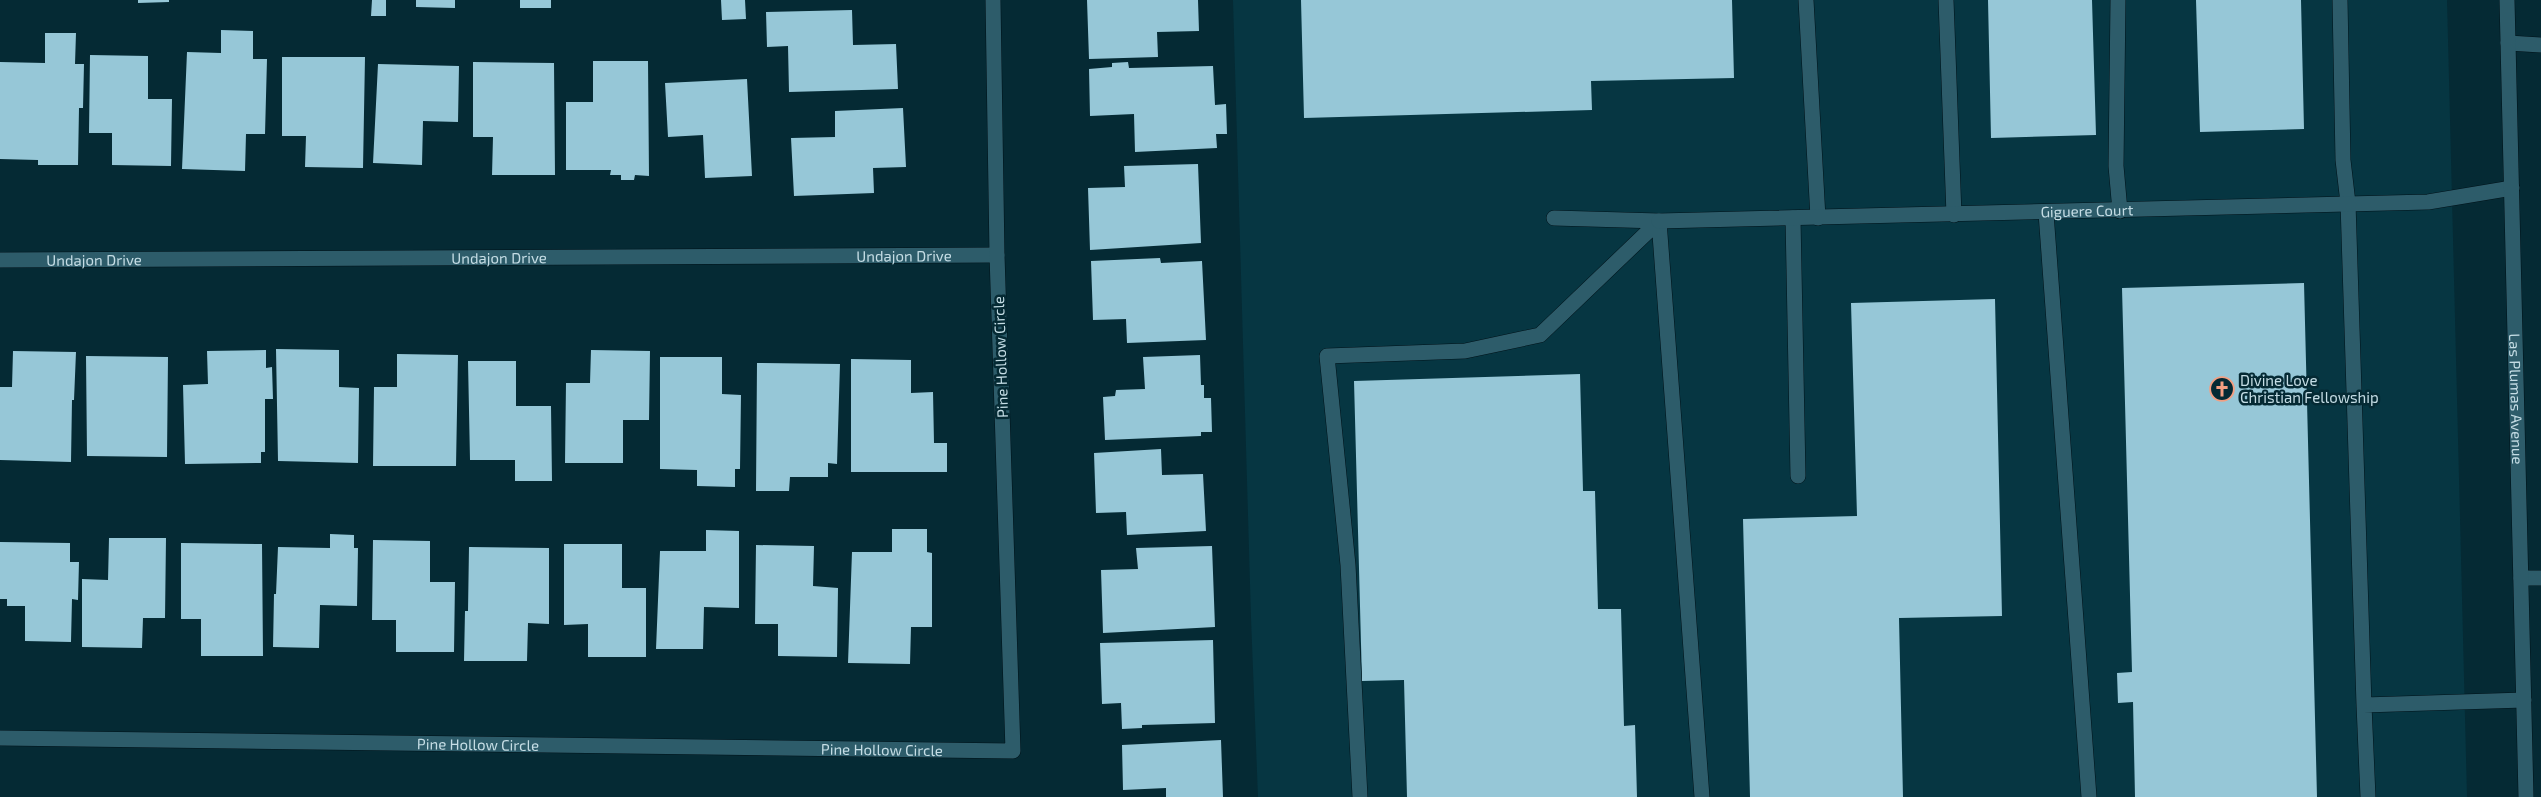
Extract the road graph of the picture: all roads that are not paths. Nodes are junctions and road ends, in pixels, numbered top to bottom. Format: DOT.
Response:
graph roads {
  1 [pos="993,0"];
  2 [pos="1806,0"];
  3 [pos="1946,0"];
  4 [pos="2118,0"];
  5 [pos="2340,0"];
  6 [pos="2507,0"];
  7 [pos="2508,43"];
  8 [pos="2541,45"];
  9 [pos="2512,188"];
  10 [pos="2348,203"];
  11 [pos="2120,211"];
  12 [pos="2046,213"];
  13 [pos="1954,215"];
  14 [pos="1554,218"];
  15 [pos="1793,218"];
  16 [pos="1818,218"];
  17 [pos="1659,221"];
  18 [pos="997,256"];
  19 [pos="0,260"];
  20 [pos="1798,476"];
  21 [pos="2521,578"];
  22 [pos="2541,578"];
  23 [pos="2524,700"];
  24 [pos="2364,705"];
  25 [pos="0,738"];
  26 [pos="1360,797"];
  27 [pos="1702,797"];
  28 [pos="2089,797"];
  29 [pos="2368,797"];
  30 [pos="2526,797"];
  1 -- 18 [label="street, Pine Hollow Circle"];
  2 -- 16 [label="street"];
  3 -- 13 [label="street"];
  4 -- 11 [label="street"];
  5 -- 10 [label="street"];
  6 -- 7 [label="street, Las Plumas Avenue"];
  7 -- 8 [label="street"];
  7 -- 9 [label="street, Las Plumas Avenue"];
  9 -- 10 [label="street, Giguere Court"];
  9 -- 21 [label="street, Las Plumas Avenue"];
  10 -- 11 [label="street, Giguere Court"];
  10 -- 24 [label="street"];
  11 -- 12 [label="street, Giguere Court"];
  12 -- 13 [label="street, Giguere Court"];
  12 -- 28 [label="street"];
  13 -- 16 [label="street, Giguere Court"];
  14 -- 17 [label="street, Giguere Court"];
  15 -- 16 [label="street, Giguere Court"];
  15 -- 17 [label="street, Giguere Court"];
  15 -- 20 [label="street"];
  17 -- 26 [label="street"];
  17 -- 27 [label="street"];
  18 -- 19 [label="street, Undajon Drive"];
  18 -- 25 [label="street, Pine Hollow Circle"];
  21 -- 22 [label="street"];
  21 -- 23 [label="street, Las Plumas Avenue"];
  23 -- 24 [label="street"];
  23 -- 30 [label="street, Las Plumas Avenue"];
  24 -- 29 [label="street"];
}
